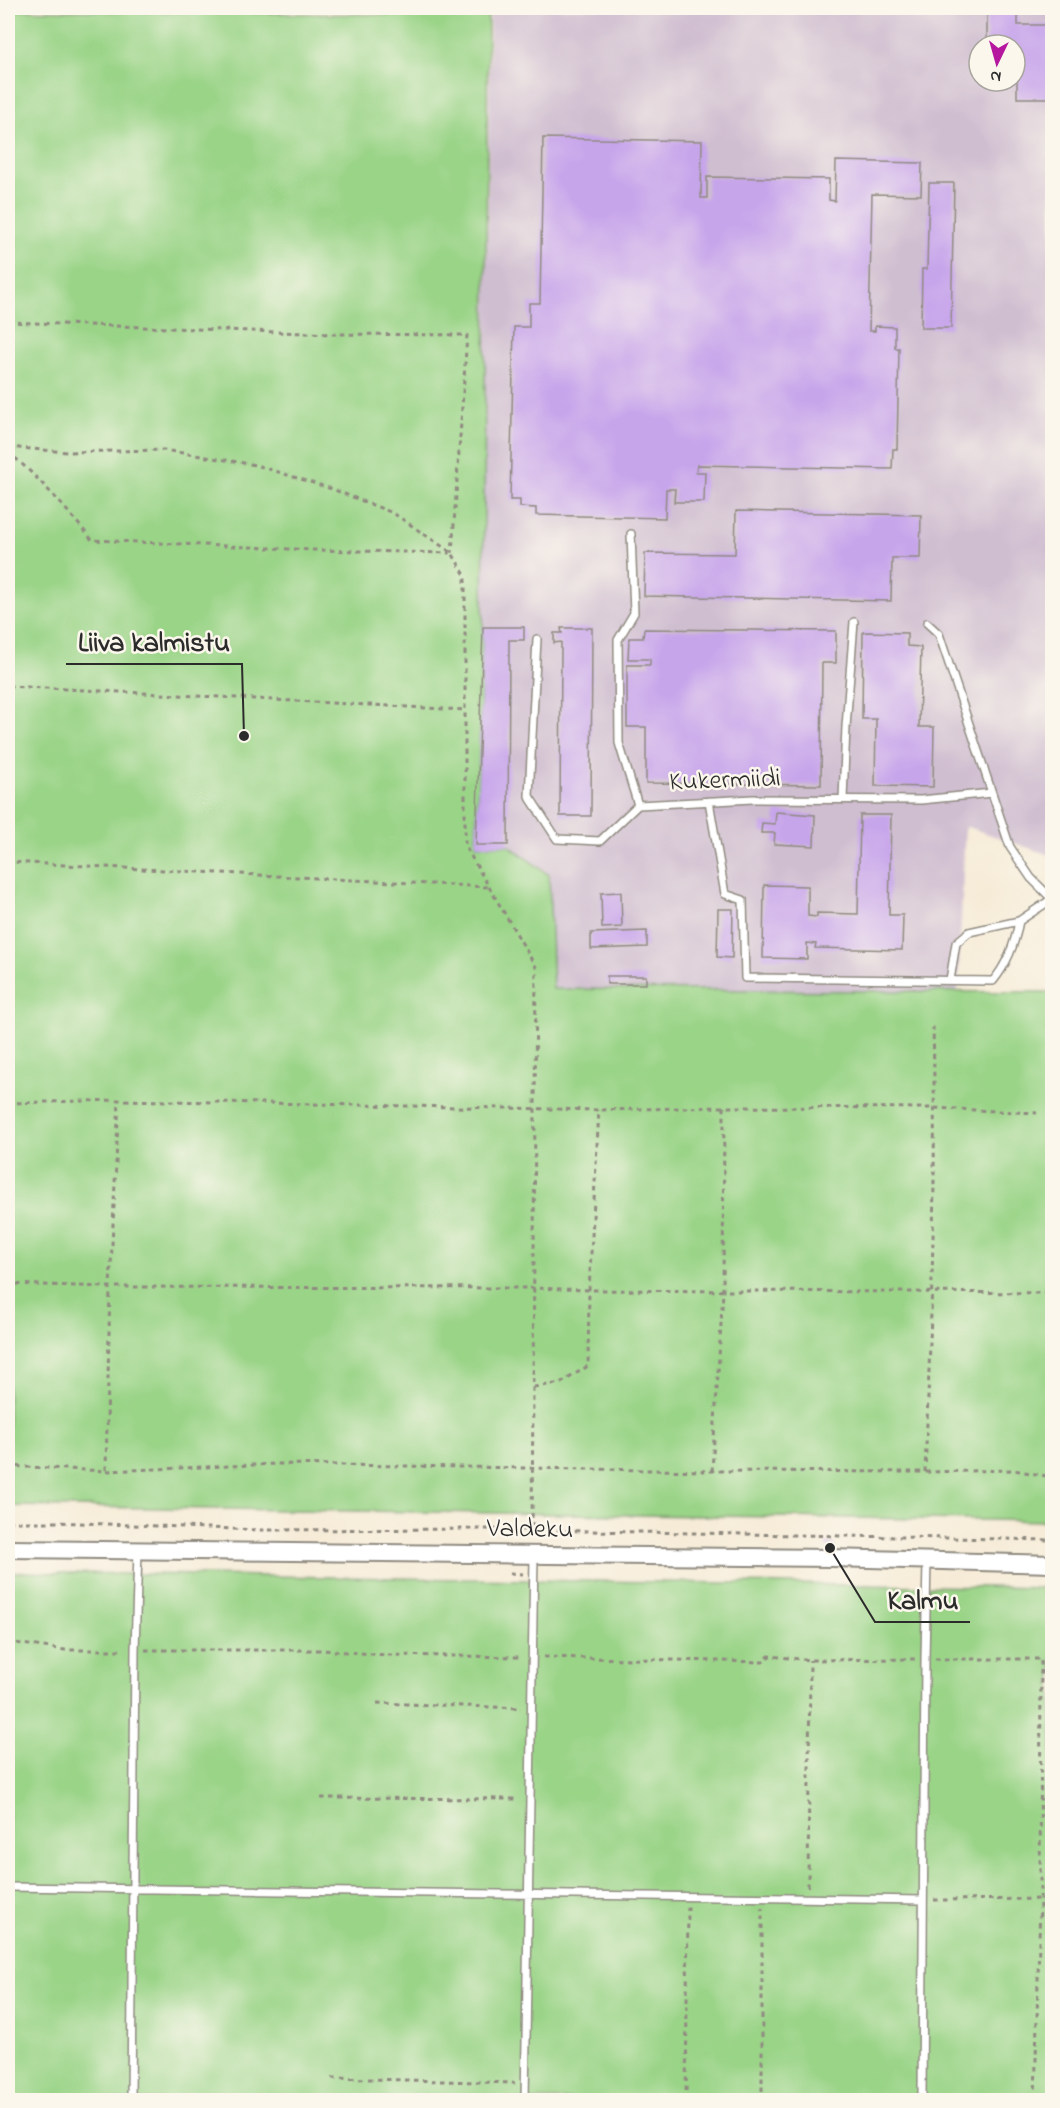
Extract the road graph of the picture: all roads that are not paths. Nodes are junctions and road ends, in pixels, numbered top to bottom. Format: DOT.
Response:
graph roads {
  1 [pos="631,534"];
  2 [pos="854,622"];
  3 [pos="927,623"];
  4 [pos="537,639"];
  5 [pos="992,793"];
  6 [pos="843,799"];
  7 [pos="709,801"];
  8 [pos="638,805"];
  9 [pos="1052,899"];
  10 [pos="1019,921"];
  11 [pos="950,980"];
  12 [pos="8,1549"];
  13 [pos="138,1551"];
  14 [pos="534,1556"];
  15 [pos="927,1561"];
  16 [pos="1053,1564"];
  17 [pos="8,1887"];
  18 [pos="132,1888"];
  19 [pos="529,1895"];
  20 [pos="923,1900"];
  21 [pos="131,2100"];
  22 [pos="525,2100"];
  23 [pos="922,2100"];
  1 -- 8 [label="lane"];
  2 -- 6 [label="lane"];
  3 -- 5 [label="lane"];
  4 -- 8 [label="lane, Kukermiidi"];
  5 -- 6 [label="lane, Kukermiidi"];
  5 -- 9 [label="lane"];
  6 -- 7 [label="lane, Kukermiidi"];
  7 -- 8 [label="lane, Kukermiidi"];
  7 -- 11 [label="lane"];
  9 -- 10 [label="lane"];
  10 -- 11 [label="lane"];
  10 -- 11 [label="lane"];
  12 -- 13 [label="street, Valdeku"];
  13 -- 14 [label="street, Valdeku"];
  13 -- 18 [label="lane"];
  14 -- 15 [label="street, Valdeku"];
  14 -- 19 [label="lane"];
  15 -- 16 [label="street, Valdeku"];
  15 -- 20 [label="lane"];
  17 -- 18 [label="lane"];
  18 -- 19 [label="lane"];
  18 -- 21 [label="lane"];
  19 -- 20 [label="lane"];
  19 -- 22 [label="lane"];
  20 -- 23 [label="lane"];
}
